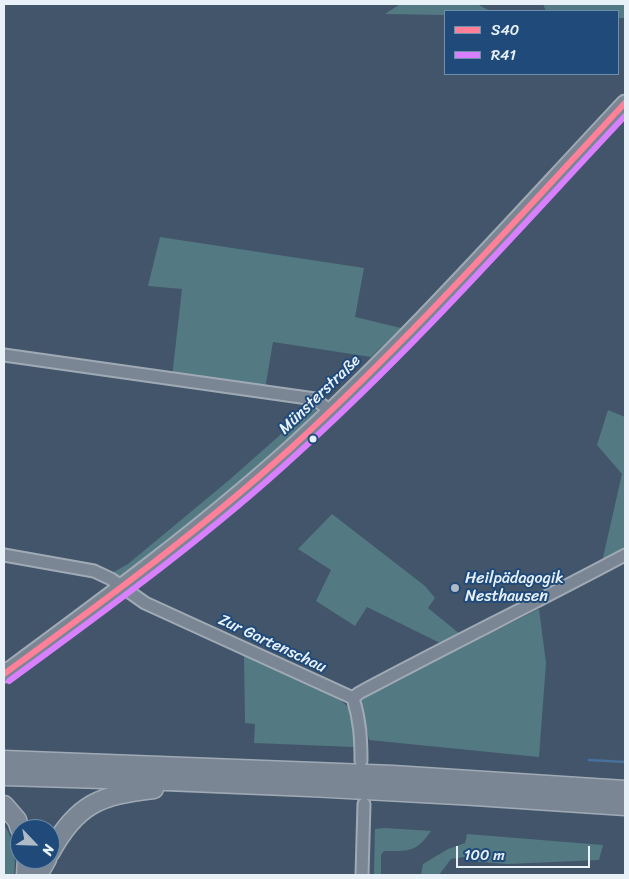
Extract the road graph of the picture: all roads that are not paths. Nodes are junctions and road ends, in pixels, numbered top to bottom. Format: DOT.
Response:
graph roads {
  1 [pos="625,103"];
  2 [pos="4,355"];
  3 [pos="330,411"];
  4 [pos="625,554"];
  5 [pos="4,556"];
  6 [pos="122,587"];
  7 [pos="5,673"];
  8 [pos="353,698"];
  9 [pos="4,760"];
  10 [pos="360,762"];
  11 [pos="4,776"];
  12 [pos="224,782"];
  13 [pos="625,790"];
  14 [pos="364,804"];
  15 [pos="4,805"];
  16 [pos="625,806"];
  17 [pos="16,819"];
  18 [pos="60,838"];
  19 [pos="362,875"];
  1 -- 3 [label="main road, Münsterstraße"];
  2 -- 3 [label="street"];
  3 -- 6 [label="main road, Münsterstraße"];
  4 -- 8 [label="street"];
  5 -- 6 [label="street, Zur Gartenschau"];
  6 -- 7 [label="main road, Münsterstraße"];
  6 -- 8 [label="street, Zur Gartenschau"];
  8 -- 10 [label="street"];
  9 -- 13 [label="highway"];
  11 -- 12 [label="highway"];
  12 -- 16 [label="highway"];
  12 -- 18 [label="highway"];
  14 -- 19 [label="street"];
  15 -- 17 [label="highway"];
}
